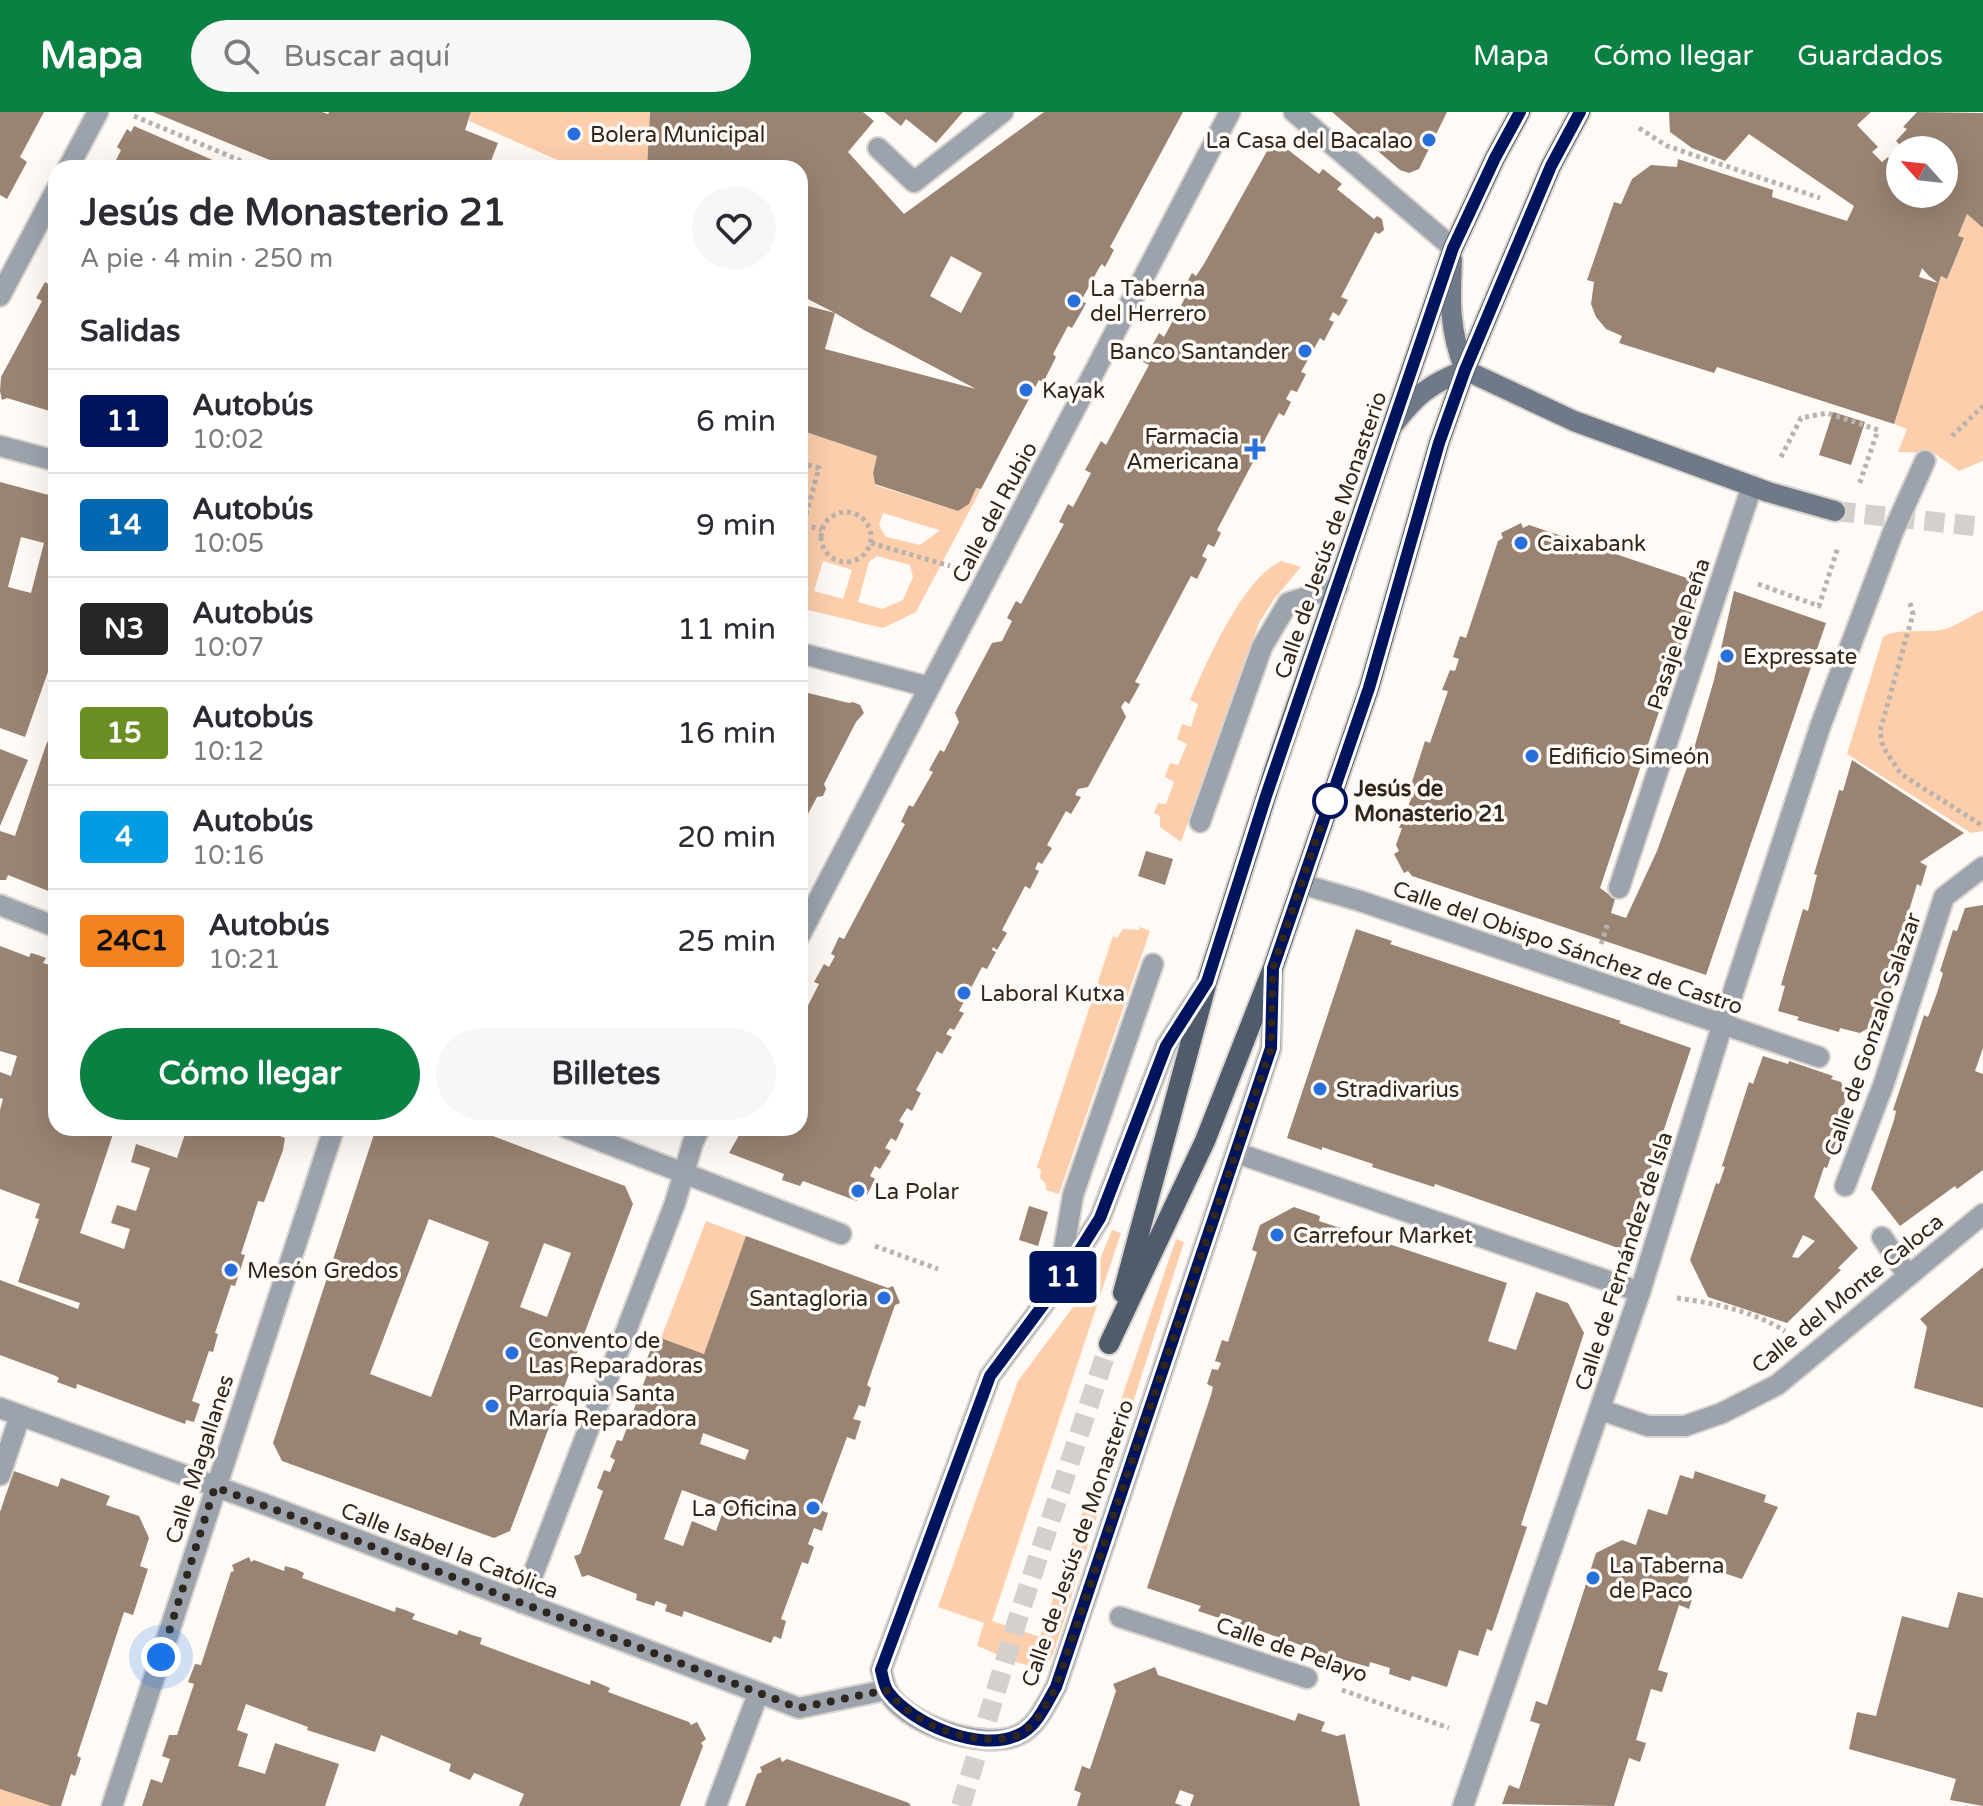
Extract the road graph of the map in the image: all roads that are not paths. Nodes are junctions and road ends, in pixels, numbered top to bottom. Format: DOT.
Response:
graph roads {
  1 [pos="98,112"];
  2 [pos="1003,112"];
  3 [pos="1230,112"];
  4 [pos="1294,112"];
  5 [pos="1520,112"];
  6 [pos="1580,112"];
  7 [pos="878,148"];
  8 [pos="72,160"];
  9 [pos="48,205"];
  10 [pos="1453,248"];
  11 [pos="0,296"];
  12 [pos="1465,370"];
  13 [pos="1390,428"];
  14 [pos="0,446"];
  15 [pos="48,459"];
  16 [pos="1925,461"];
  17 [pos="1752,486"];
  18 [pos="1835,511"];
  19 [pos="1338,587"];
  20 [pos="808,655"];
  21 [pos="929,687"];
  22 [pos="1200,822"];
  23 [pos="1983,867"];
  24 [pos="1301,884"];
  25 [pos="1619,888"];
  26 [pos="0,905"];
  27 [pos="808,920"];
  28 [pos="48,924"];
  29 [pos="1153,964"];
  30 [pos="1273,968"];
  31 [pos="1207,982"];
  32 [pos="1722,1026"];
  33 [pos="1819,1057"];
  34 [pos="331,1136"];
  35 [pos="587,1136"];
  36 [pos="696,1136"];
  37 [pos="1237,1153"];
  38 [pos="684,1174"];
  39 [pos="1845,1186"];
  40 [pos="1983,1214"];
  41 [pos="841,1234"];
  42 [pos="1882,1237"];
  43 [pos="1908,1276"];
  44 [pos="1058,1285"];
  45 [pos="1640,1292"];
  46 [pos="0,1408"];
  47 [pos="1601,1410"];
  48 [pos="20,1416"];
  49 [pos="0,1475"];
  50 [pos="215,1487"];
  51 [pos="522,1603"];
  52 [pos="1120,1617"];
  53 [pos="1307,1678"];
  54 [pos="886,1690"];
  55 [pos="758,1694"];
  56 [pos="112,1806"];
  57 [pos="716,1806"];
  58 [pos="1463,1806"];
  1 -- 8 [label="street"];
  2 -- 7 [label="street"];
  3 -- 21 [label="street, Calle del Rubio"];
  4 -- 10 [label="street"];
  5 -- 10 [label="main road, Calle de Jesús de Monasterio"];
  6 -- 12 [label="main road, Calle de Jesús de Monasterio"];
  9 -- 11 [label="street"];
  10 -- 12 [label="main road"];
  10 -- 13 [label="main road, Calle de Jesús de Monasterio"];
  12 -- 13 [label="main road"];
  12 -- 17 [label="main road"];
  12 -- 24 [label="main road, Calle de Jesús de Monasterio"];
  13 -- 19 [label="main road, Calle de Jesús de Monasterio"];
  14 -- 15 [label="street"];
  16 -- 32 [label="street, Calle de Fernández de Isla"];
  17 -- 18 [label="main road"];
  17 -- 25 [label="street, Pasaje de Peña"];
  19 -- 22 [label="street"];
  19 -- 31 [label="main road, Calle de Jesús de Monasterio"];
  20 -- 21 [label="street"];
  21 -- 27 [label="street, Calle del Rubio"];
  23 -- 39 [label="street, Calle de Gonzalo Salazar"];
  24 -- 30 [label="main road, Calle de Jesús de Monasterio"];
  24 -- 32 [label="street, Calle del Obispo Sánchez de Castro"];
  26 -- 28 [label="street"];
  29 -- 44 [label="street"];
  30 -- 31 [label="main road, Calle de Jesús de Monasterio"];
  30 -- 37 [label="street, Calle de Jesús de Monasterio"];
  31 -- 44 [label="street, Calle de Jesús de Monasterio"];
  32 -- 33 [label="street, Calle del Obispo Sánchez de Castro"];
  32 -- 45 [label="street, Calle de Fernández de Isla"];
  34 -- 50 [label="street, Calle Magallanes"];
  35 -- 38 [label="street"];
  36 -- 38 [label="street"];
  37 -- 45 [label="street"];
  37 -- 54 [label="street, Calle de Jesús de Monasterio"];
  38 -- 41 [label="street"];
  38 -- 51 [label="street"];
  40 -- 43 [label="street, Calle del Monte Caloca"];
  42 -- 43 [label="street"];
  43 -- 47 [label="street, Calle del Monte Caloca"];
  44 -- 54 [label="street, Calle de Jesús de Monasterio"];
  45 -- 47 [label="street, Calle de Fernández de Isla"];
  46 -- 48 [label="street, Calle Isabel la Católica"];
  47 -- 58 [label="street, Calle de Fernández de Isla"];
  48 -- 49 [label="street"];
  48 -- 50 [label="street, Calle Isabel la Católica"];
  50 -- 51 [label="street, Calle Isabel la Católica"];
  50 -- 56 [label="street, Calle Magallanes"];
  51 -- 55 [label="street, Calle Isabel la Católica"];
  52 -- 53 [label="street, Calle de Pelayo"];
  54 -- 55 [label="street, Calle Isabel la Católica"];
  55 -- 57 [label="street"];
}
